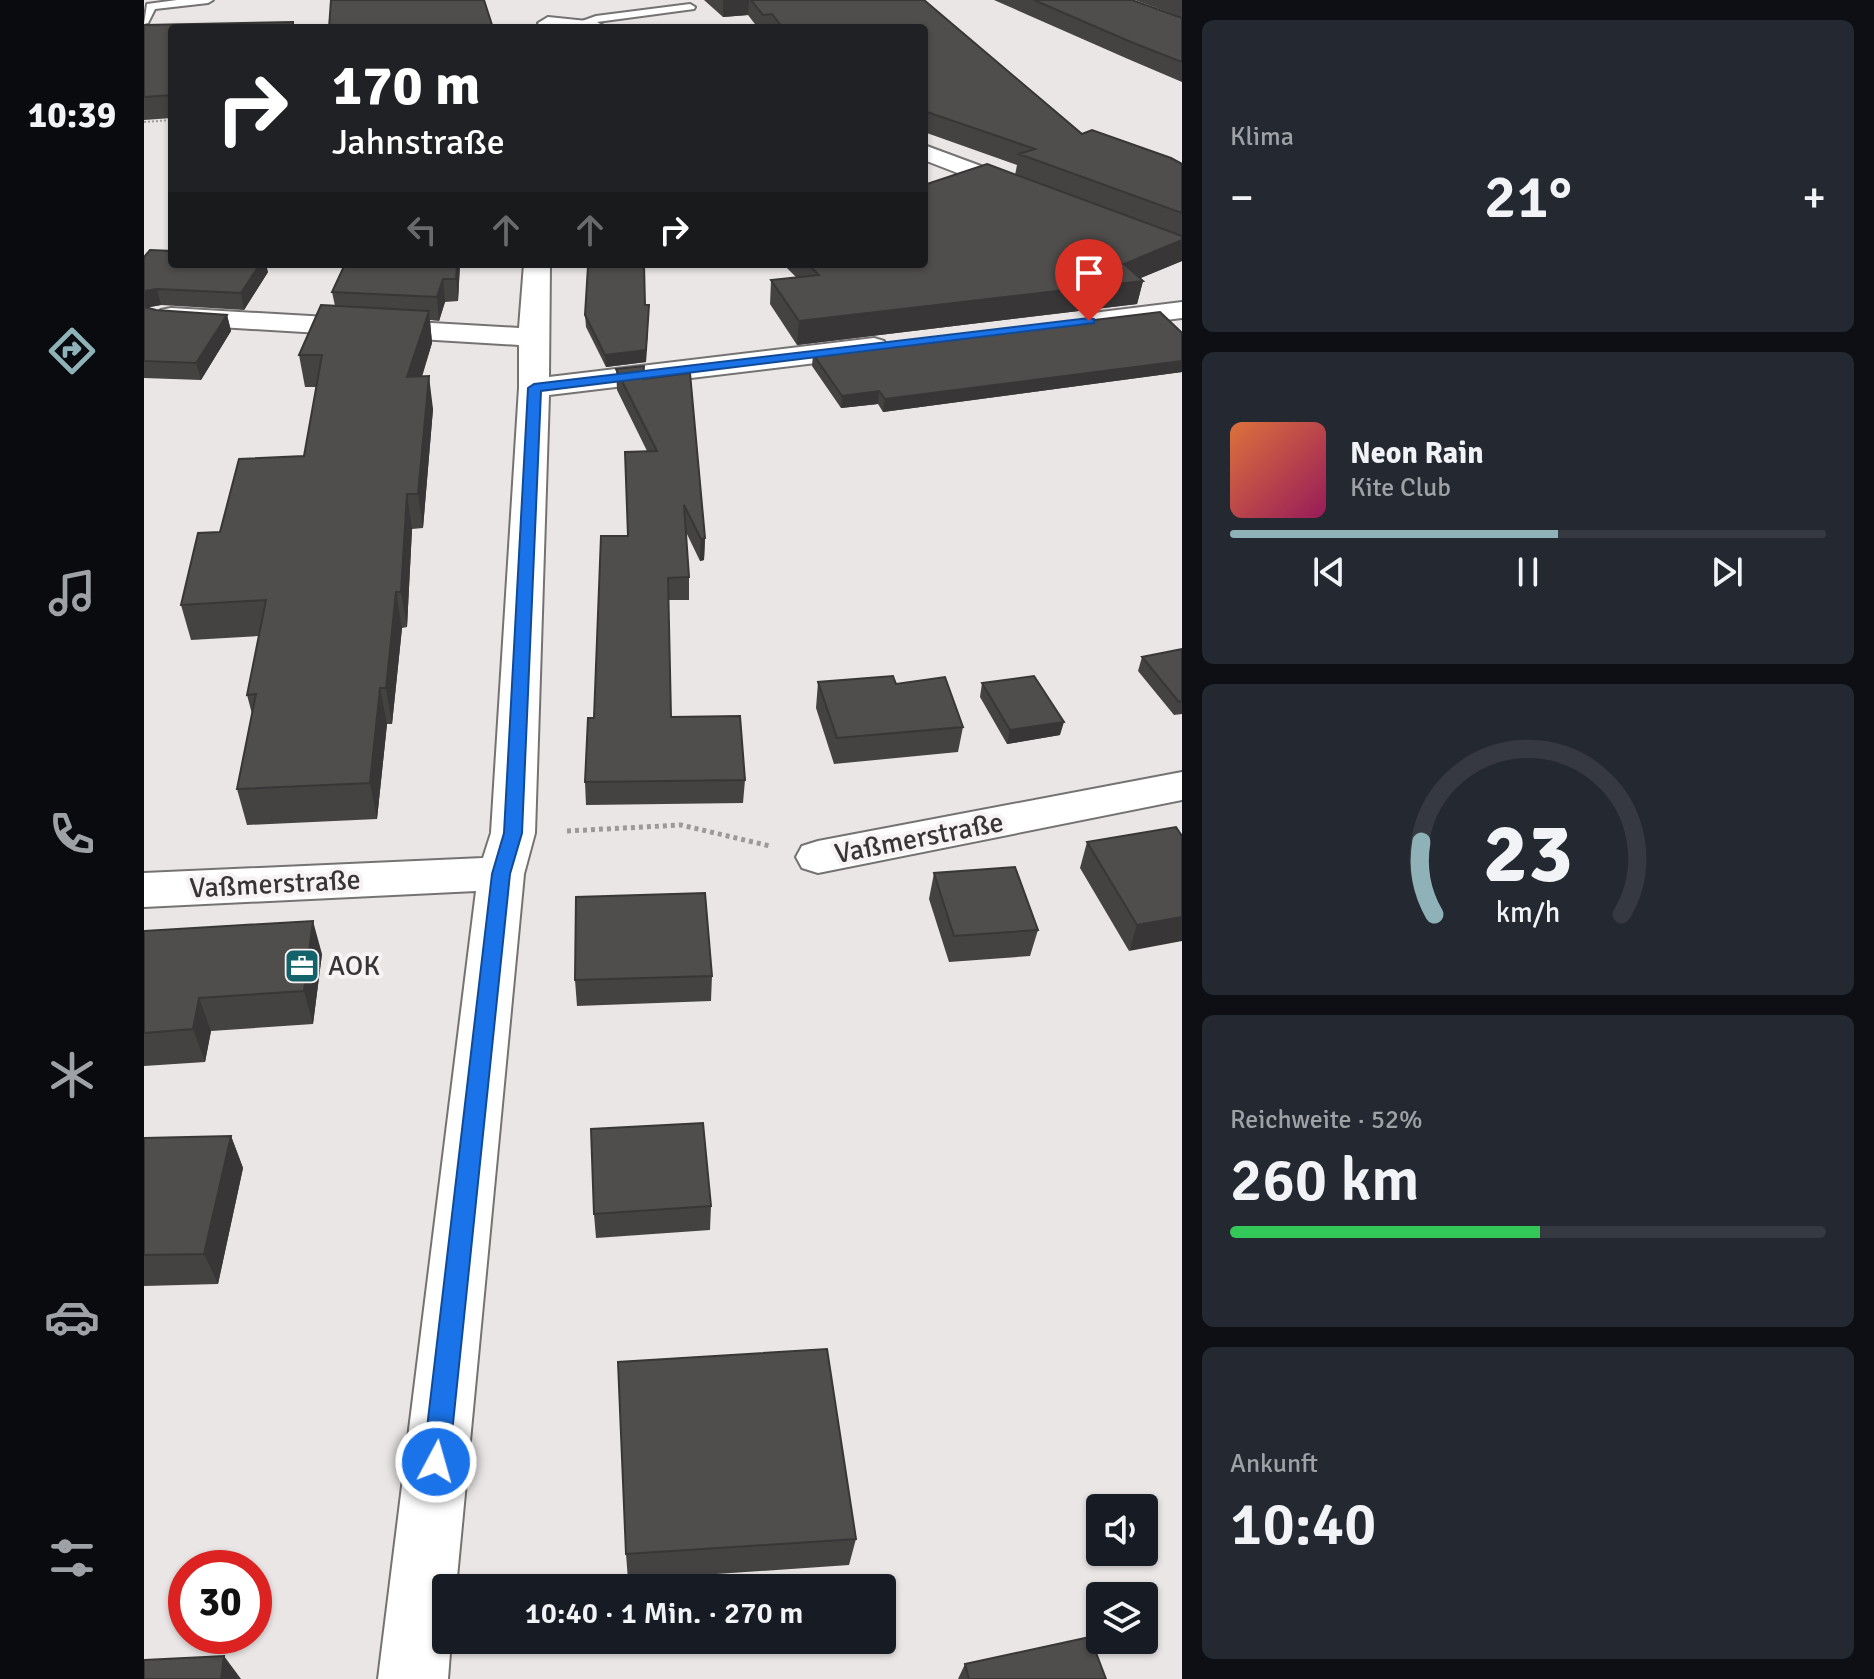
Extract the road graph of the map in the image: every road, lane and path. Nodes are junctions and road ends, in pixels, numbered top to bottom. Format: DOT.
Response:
graph roads {
  1 [pos="208,0"];
  2 [pos="690,7"];
  3 [pos="144,21"];
  4 [pos="545,21"];
  5 [pos="566,24"];
  6 [pos="590,24"];
  7 [pos="168,120"];
  8 [pos="144,122"];
  9 [pos="928,154"];
  10 [pos="1049,199"];
  11 [pos="537,268"];
  12 [pos="1182,310"];
  13 [pos="161,316"];
  14 [pos="1071,323"];
  15 [pos="533,337"];
  16 [pos="898,344"];
  17 [pos="534,388"];
  18 [pos="1182,786"];
  19 [pos="507,853"];
  20 [pos="818,857"];
  21 [pos="144,890"];
  22 [pos="413,1679"];
  1 -- 3 [label="lane"];
  2 -- 6 [label="lane"];
  4 -- 5 [label="street"];
  7 -- 8 [label="path"];
  9 -- 10 [label="street"];
  11 -- 15 [label="street"];
  12 -- 14 [label="street"];
  13 -- 15 [label="street"];
  15 -- 17 [label="street"];
  16 -- 17 [label="street"];
  17 -- 19 [label="street"];
  18 -- 20 [label="street, Vaßmerstraße"];
  19 -- 20 [label="path, Vaßmerstraße"];
  19 -- 21 [label="street, Vaßmerstraße"];
  19 -- 22 [label="street"];
}
